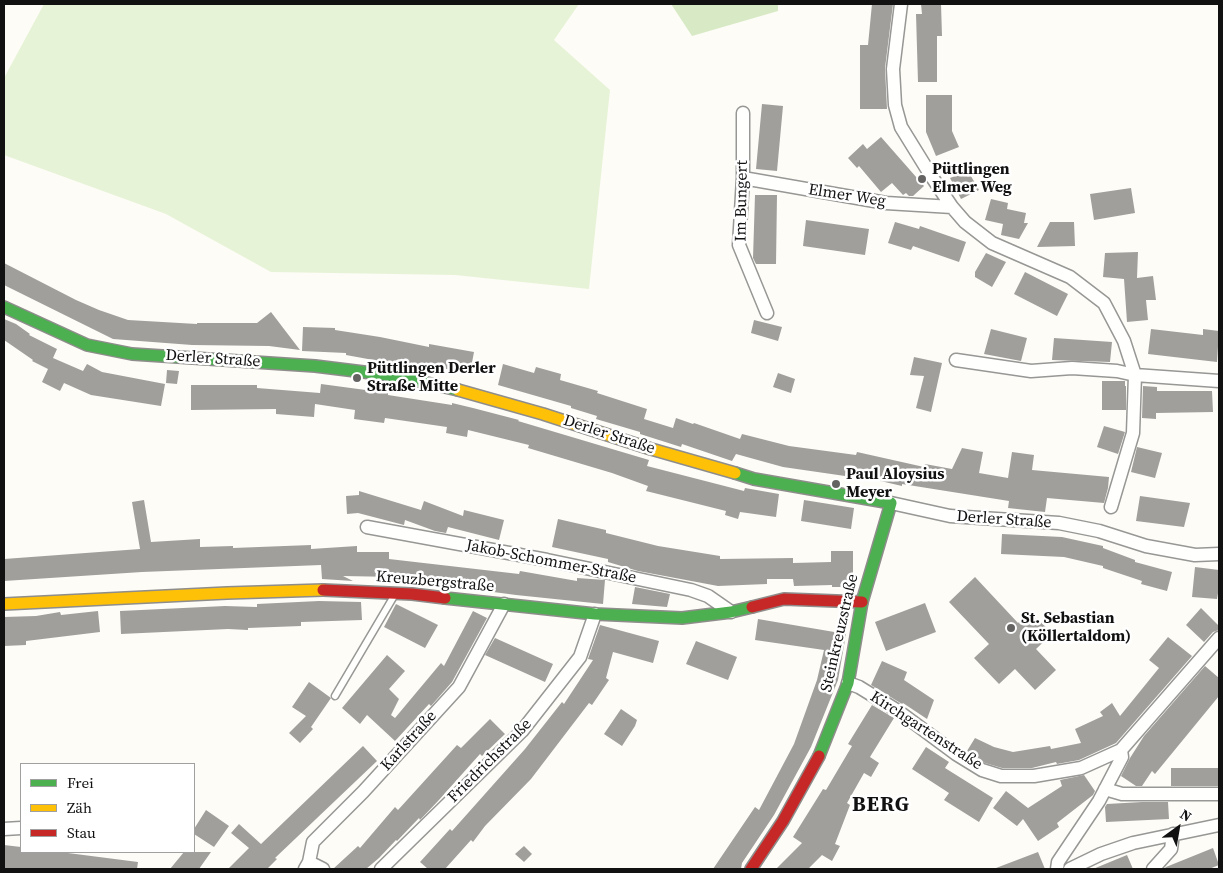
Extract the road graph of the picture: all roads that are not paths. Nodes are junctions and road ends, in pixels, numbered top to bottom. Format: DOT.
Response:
graph roads {
  1 [pos="901,4"];
  2 [pos="743,114"];
  3 [pos="743,178"];
  4 [pos="952,207"];
  5 [pos="4,307"];
  6 [pos="767,313"];
  7 [pos="956,360"];
  8 [pos="1135,375"];
  9 [pos="1219,382"];
  10 [pos="891,504"];
  11 [pos="1111,507"];
  12 [pos="367,527"];
  13 [pos="1219,554"];
  14 [pos="396,593"];
  15 [pos="862,602"];
  16 [pos="4,604"];
  17 [pos="504,604"];
  18 [pos="731,612"];
  19 [pos="595,614"];
  20 [pos="1219,638"];
  21 [pos="848,683"];
  22 [pos="335,696"];
  23 [pos="1121,750"];
  24 [pos="1105,788"];
  25 [pos="1219,794"];
  26 [pos="1219,825"];
  27 [pos="20,828"];
  28 [pos="4,829"];
  29 [pos="1173,834"];
  30 [pos="307,865"];
  31 [pos="323,869"];
  32 [pos="381,869"];
  33 [pos="751,869"];
  34 [pos="1057,869"];
  35 [pos="1070,869"];
  36 [pos="1154,869"];
  1 -- 4 [label="street"];
  2 -- 3 [label="street, Im Bungert"];
  3 -- 4 [label="street, Elmer Weg"];
  3 -- 6 [label="street, Im Bungert"];
  4 -- 8 [label="street"];
  5 -- 10 [label="street, Derler Straße"];
  7 -- 8 [label="street"];
  8 -- 9 [label="street"];
  8 -- 11 [label="street"];
  10 -- 13 [label="street, Derler Straße"];
  10 -- 15 [label="street, Steinkreuzstraße"];
  12 -- 18 [label="street, Jakob-Schommer-Straße"];
  14 -- 16 [label="street, Kreuzbergstraße"];
  14 -- 17 [label="street, Kreuzbergstraße"];
  14 -- 22 [label="lane"];
  15 -- 18 [label="street, Kreuzbergstraße"];
  15 -- 21 [label="street, Steinkreuzstraße"];
  17 -- 19 [label="street, Kreuzbergstraße"];
  17 -- 30 [label="street, Karlstraße"];
  18 -- 19 [label="street, Kreuzbergstraße"];
  19 -- 32 [label="street, Friedrichstraße"];
  20 -- 23 [label="street, Kirchgartenstraße"];
  21 -- 23 [label="street, Kirchgartenstraße"];
  21 -- 33 [label="street, Steinkreuzstraße"];
  23 -- 24 [label="street, Kirchgartenstraße"];
  24 -- 25 [label="street"];
  24 -- 34 [label="street, Kirchgartenstraße"];
  26 -- 29 [label="street"];
  27 -- 28 [label="street"];
  29 -- 35 [label="street"];
  29 -- 36 [label="street"];
  30 -- 31 [label="street"];
}
